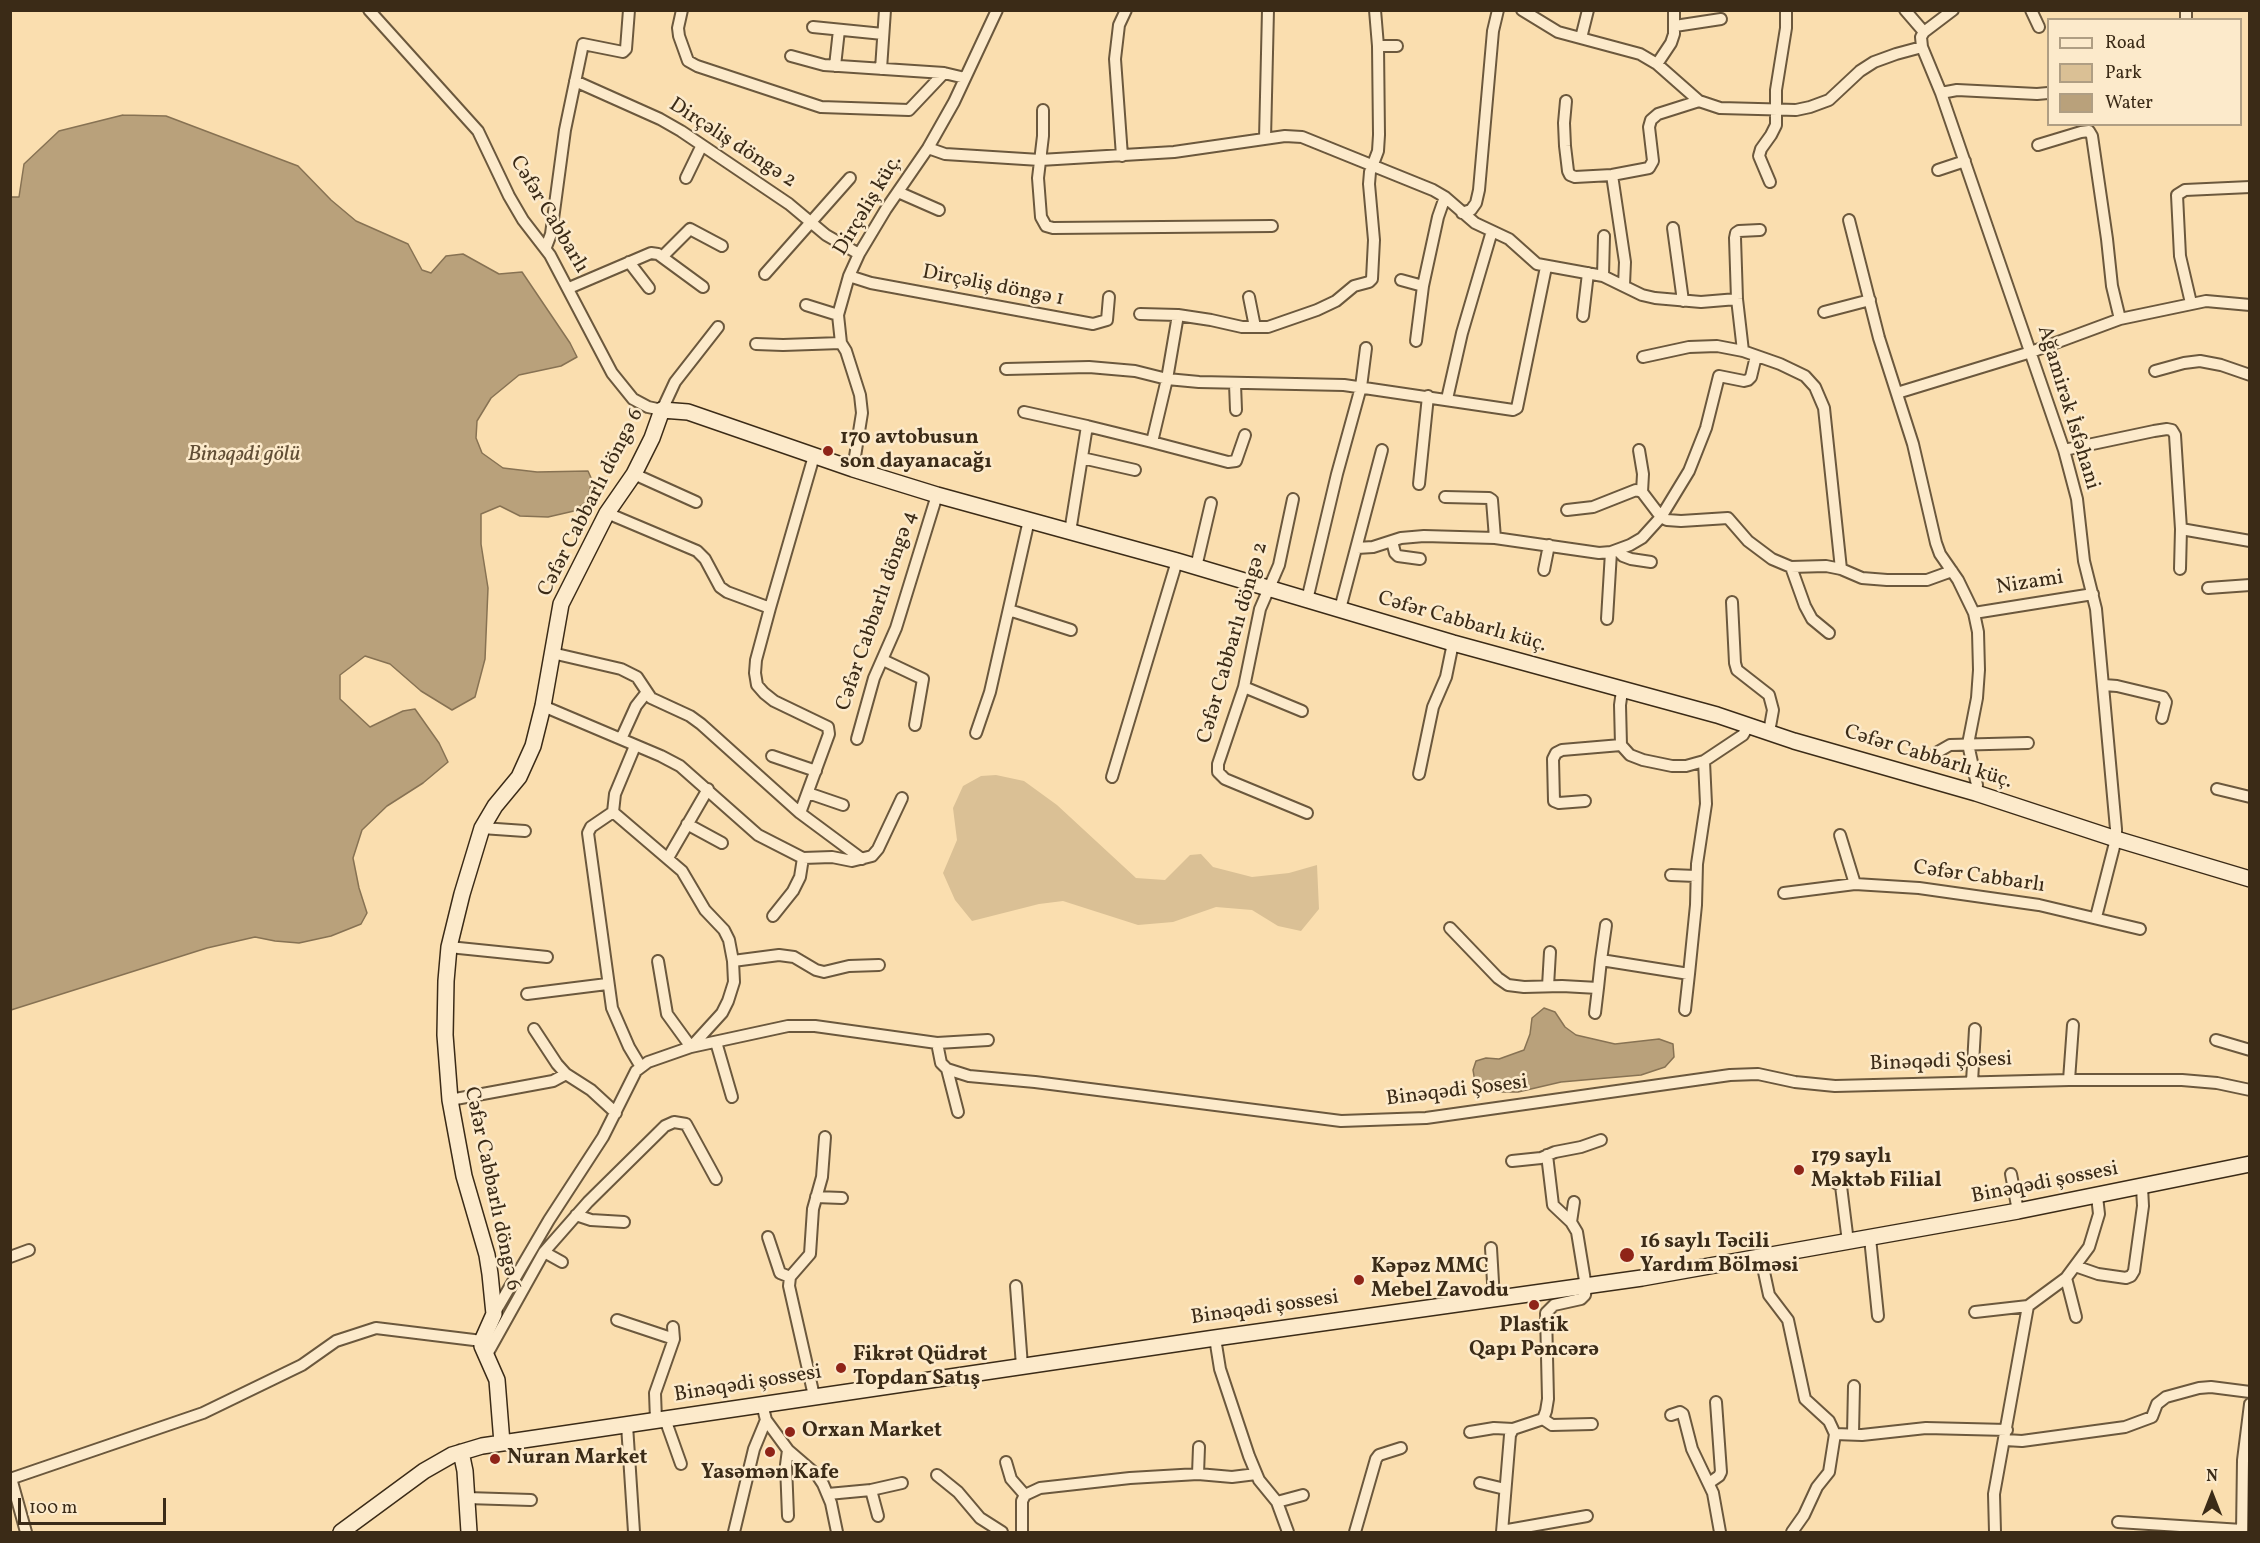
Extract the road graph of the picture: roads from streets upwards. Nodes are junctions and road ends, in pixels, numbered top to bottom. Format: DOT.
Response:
graph roads {
  1 [pos="369,10"];
  2 [pos="628,10"];
  3 [pos="682,10"];
  4 [pos="885,10"];
  5 [pos="997,10"];
  6 [pos="1126,10"];
  7 [pos="1268,10"];
  8 [pos="1375,10"];
  9 [pos="1498,10"];
  10 [pos="1522,10"];
  11 [pos="1588,10"];
  12 [pos="1674,10"];
  13 [pos="1786,10"];
  14 [pos="1905,10"];
  15 [pos="1953,10"];
  16 [pos="2031,10"];
  17 [pos="1721,19"];
  18 [pos="1675,26"];
  19 [pos="813,27"];
  20 [pos="2039,27"];
  21 [pos="839,30"];
  22 [pos="1924,32"];
  23 [pos="883,34"];
  24 [pos="1581,38"];
  25 [pos="1378,46"];
  26 [pos="1397,46"];
  27 [pos="1922,47"];
  28 [pos="791,56"];
  29 [pos="1658,64"];
  30 [pos="835,66"];
  31 [pos="881,69"];
  32 [pos="944,73"];
  33 [pos="965,78"];
  34 [pos="575,81"];
  35 [pos="1941,93"];
  36 [pos="2047,93"];
  37 [pos="1566,102"];
  38 [pos="1699,102"];
  39 [pos="1043,110"];
  40 [pos="1776,110"];
  41 [pos="1265,139"];
  42 [pos="2038,145"];
  43 [pos="701,147"];
  44 [pos="928,148"];
  45 [pos="1122,156"];
  46 [pos="1040,160"];
  47 [pos="1965,161"];
  48 [pos="1373,166"];
  49 [pos="1938,171"];
  50 [pos="1612,175"];
  51 [pos="686,178"];
  52 [pos="850,178"];
  53 [pos="1770,182"];
  54 [pos="2250,187"];
  55 [pos="898,192"];
  56 [pos="1445,197"];
  57 [pos="939,210"];
  58 [pos="1462,213"];
  59 [pos="1850,220"];
  60 [pos="811,222"];
  61 [pos="1272,226"];
  62 [pos="1673,228"];
  63 [pos="1760,230"];
  64 [pos="1492,231"];
  65 [pos="1604,236"];
  66 [pos="722,246"];
  67 [pos="546,247"];
  68 [pos="859,254"];
  69 [pos="662,257"];
  70 [pos="629,262"];
  71 [pos="1546,267"];
  72 [pos="1588,273"];
  73 [pos="765,274"];
  74 [pos="849,276"];
  75 [pos="1603,276"];
  76 [pos="1401,280"];
  77 [pos="1624,285"];
  78 [pos="1423,286"];
  79 [pos="703,287"];
  80 [pos="569,288"];
  81 [pos="649,288"];
  82 [pos="1109,297"];
  83 [pos="1249,297"];
  84 [pos="1737,299"];
  85 [pos="1870,300"];
  86 [pos="1683,301"];
  87 [pos="2191,303"];
  88 [pos="806,305"];
  89 [pos="2250,305"];
  90 [pos="1824,312"];
  91 [pos="1140,314"];
  92 [pos="838,315"];
  93 [pos="1178,315"];
  94 [pos="1583,316"];
  95 [pos="2120,319"];
  96 [pos="718,327"];
  97 [pos="1255,327"];
  98 [pos="1416,341"];
  99 [pos="841,343"];
  100 [pos="756,344"];
  101 [pos="1366,348"];
  102 [pos="1743,351"];
  103 [pos="2031,352"];
  104 [pos="1756,356"];
  105 [pos="1643,357"];
  106 [pos="1006,369"];
  107 [pos="2155,372"];
  108 [pos="2250,375"];
  109 [pos="1167,379"];
  110 [pos="1235,384"];
  111 [pos="1361,387"];
  112 [pos="1897,393"];
  113 [pos="1428,396"];
  114 [pos="1447,399"];
  115 [pos="662,410"];
  116 [pos="1236,410"];
  117 [pos="1024,412"];
  118 [pos="1087,426"];
  119 [pos="1245,435"];
  120 [pos="1152,442"];
  121 [pos="1382,450"];
  122 [pos="1639,450"];
  123 [pos="2064,450"];
  124 [pos="814,456"];
  125 [pos="1082,458"];
  126 [pos="852,469"];
  127 [pos="1135,470"];
  128 [pos="634,474"];
  129 [pos="1419,484"];
  130 [pos="1642,492"];
  131 [pos="937,495"];
  132 [pos="1445,497"];
  133 [pos="1293,499"];
  134 [pos="696,502"];
  135 [pos="1212,503"];
  136 [pos="1567,510"];
  137 [pos="607,513"];
  138 [pos="1661,517"];
  139 [pos="1029,520"];
  140 [pos="2181,529"];
  141 [pos="1070,532"];
  142 [pos="1495,538"];
  143 [pos="1392,541"];
  144 [pos="2250,541"];
  145 [pos="1549,545"];
  146 [pos="1357,548"];
  147 [pos="1614,551"];
  148 [pos="1420,560"];
  149 [pos="1177,561"];
  150 [pos="1651,562"];
  151 [pos="1196,567"];
  152 [pos="1791,567"];
  153 [pos="1841,569"];
  154 [pos="2180,569"];
  155 [pos="1544,570"];
  156 [pos="1952,571"];
  157 [pos="2250,585"];
  158 [pos="1270,588"];
  159 [pos="2208,588"];
  160 [pos="2093,594"];
  161 [pos="1307,600"];
  162 [pos="1732,602"];
  163 [pos="770,608"];
  164 [pos="1340,609"];
  165 [pos="1009,610"];
  166 [pos="1974,613"];
  167 [pos="1607,619"];
  168 [pos="1071,630"];
  169 [pos="1829,633"];
  170 [pos="1453,643"];
  171 [pos="552,653"];
  172 [pos="883,660"];
  173 [pos="2104,685"];
  174 [pos="1244,687"];
  175 [pos="1622,691"];
  176 [pos="646,692"];
  177 [pos="543,706"];
  178 [pos="1302,711"];
  179 [pos="2162,718"];
  180 [pos="915,725"];
  181 [pos="1749,725"];
  182 [pos="1769,732"];
  183 [pos="976,733"];
  184 [pos="621,739"];
  185 [pos="857,739"];
  186 [pos="2028,742"];
  187 [pos="1968,744"];
  188 [pos="1621,745"];
  189 [pos="635,746"];
  190 [pos="1936,753"];
  191 [pos="772,756"];
  192 [pos="1704,761"];
  193 [pos="816,771"];
  194 [pos="1419,774"];
  195 [pos="1112,777"];
  196 [pos="708,789"];
  197 [pos="2217,789"];
  198 [pos="808,793"];
  199 [pos="1976,794"];
  200 [pos="2250,797"];
  201 [pos="902,798"];
  202 [pos="1585,801"];
  203 [pos="843,805"];
  204 [pos="613,812"];
  205 [pos="800,813"];
  206 [pos="1307,813"];
  207 [pos="687,824"];
  208 [pos="482,828"];
  209 [pos="525,831"];
  210 [pos="1840,835"];
  211 [pos="2116,839"];
  212 [pos="722,843"];
  213 [pos="668,858"];
  214 [pos="803,858"];
  215 [pos="862,860"];
  216 [pos="1671,875"];
  217 [pos="1696,876"];
  218 [pos="2250,879"];
  219 [pos="1855,884"];
  220 [pos="1784,893"];
  221 [pos="773,916"];
  222 [pos="2096,917"];
  223 [pos="1606,926"];
  224 [pos="1450,928"];
  225 [pos="2140,929"];
  226 [pos="449,946"];
  227 [pos="1550,952"];
  228 [pos="547,957"];
  229 [pos="1601,960"];
  230 [pos="658,961"];
  231 [pos="733,961"];
  232 [pos="879,965"];
  233 [pos="1689,974"];
  234 [pos="607,984"];
  235 [pos="1548,986"];
  236 [pos="1598,988"];
  237 [pos="527,994"];
  238 [pos="1685,1010"];
  239 [pos="1595,1012"];
  240 [pos="2073,1025"];
  241 [pos="534,1029"];
  242 [pos="1975,1029"];
  243 [pos="988,1040"];
  244 [pos="2216,1040"];
  245 [pos="717,1042"];
  246 [pos="937,1042"];
  247 [pos="691,1047"];
  248 [pos="2250,1050"];
  249 [pos="641,1066"];
  250 [pos="947,1069"];
  251 [pos="566,1074"];
  252 [pos="2069,1080"];
  253 [pos="1972,1082"];
  254 [pos="2250,1090"];
  255 [pos="732,1097"];
  256 [pos="450,1100"];
  257 [pos="957,1112"];
  258 [pos="616,1113"];
  259 [pos="825,1137"];
  260 [pos="1601,1140"];
  261 [pos="1547,1155"];
  262 [pos="1512,1161"];
  263 [pos="2250,1164"];
  264 [pos="2011,1174"];
  265 [pos="716,1179"];
  266 [pos="1834,1182"];
  267 [pos="2142,1187"];
  268 [pos="2097,1196"];
  269 [pos="816,1197"];
  270 [pos="842,1198"];
  271 [pos="1574,1202"];
  272 [pos="2018,1211"];
  273 [pos="576,1215"];
  274 [pos="624,1222"];
  275 [pos="1571,1222"];
  276 [pos="768,1238"];
  277 [pos="1870,1238"];
  278 [pos="1848,1242"];
  279 [pos="1491,1248"];
  280 [pos="29,1250"];
  281 [pos="544,1252"];
  282 [pos="10,1257"];
  283 [pos="1761,1257"];
  284 [pos="562,1262"];
  285 [pos="2075,1266"];
  286 [pos="790,1277"];
  287 [pos="2066,1278"];
  288 [pos="1016,1286"];
  289 [pos="1586,1287"];
  290 [pos="1494,1299"];
  291 [pos="2028,1306"];
  292 [pos="1975,1311"];
  293 [pos="494,1314"];
  294 [pos="1878,1316"];
  295 [pos="2076,1317"];
  296 [pos="617,1320"];
  297 [pos="673,1327"];
  298 [pos="1215,1338"];
  299 [pos="674,1339"];
  300 [pos="484,1349"];
  301 [pos="1022,1366"];
  302 [pos="1854,1386"];
  303 [pos="2250,1392"];
  304 [pos="814,1396"];
  305 [pos="1716,1402"];
  306 [pos="762,1404"];
  307 [pos="2250,1404"];
  308 [pos="1671,1415"];
  309 [pos="1543,1419"];
  310 [pos="661,1420"];
  311 [pos="766,1420"];
  312 [pos="1592,1424"];
  313 [pos="627,1425"];
  314 [pos="1513,1429"];
  315 [pos="1470,1432"];
  316 [pos="1835,1434"];
  317 [pos="1853,1434"];
  318 [pos="2006,1435"];
  319 [pos="502,1443"];
  320 [pos="1199,1448"];
  321 [pos="1401,1448"];
  322 [pos="788,1450"];
  323 [pos="461,1452"];
  324 [pos="1006,1462"];
  325 [pos="681,1464"];
  326 [pos="1198,1474"];
  327 [pos="1256,1474"];
  328 [pos="937,1475"];
  329 [pos="11,1478"];
  330 [pos="902,1483"];
  331 [pos="1480,1483"];
  332 [pos="1709,1483"];
  333 [pos="1505,1489"];
  334 [pos="871,1490"];
  335 [pos="828,1494"];
  336 [pos="1024,1495"];
  337 [pos="1303,1495"];
  338 [pos="467,1498"];
  339 [pos="531,1500"];
  340 [pos="1278,1502"];
  341 [pos="788,1516"];
  342 [pos="878,1516"];
  343 [pos="1587,1516"];
  344 [pos="2118,1522"];
  345 [pos="1502,1532"];
  346 [pos="2242,1532"];
  347 [pos="26,1533"];
  348 [pos="341,1533"];
  349 [pos="470,1533"];
  350 [pos="634,1533"];
  351 [pos="734,1533"];
  352 [pos="837,1533"];
  353 [pos="1002,1533"];
  354 [pos="1022,1533"];
  355 [pos="1288,1533"];
  356 [pos="1355,1533"];
  357 [pos="1720,1533"];
  358 [pos="1792,1533"];
  359 [pos="1995,1533"];
  1 -- 67 [label="street, Cəfər Cabbarlı"];
  2 -- 34 [label="street"];
  3 -- 32 [label="street"];
  4 -- 23 [label="street"];
  5 -- 33 [label="street, Dirçəliş küç."];
  6 -- 45 [label="street"];
  7 -- 41 [label="street"];
  8 -- 25 [label="street"];
  9 -- 58 [label="street"];
  10 -- 24 [label="street"];
  11 -- 24 [label="street"];
  12 -- 18 [label="street"];
  13 -- 40 [label="street"];
  14 -- 22 [label="street"];
  15 -- 22 [label="street"];
  16 -- 20 [label="street"];
  17 -- 18 [label="street"];
  18 -- 29 [label="street"];
  19 -- 21 [label="street"];
  21 -- 23 [label="street"];
  21 -- 30 [label="street"];
  22 -- 27 [label="street"];
  23 -- 31 [label="street"];
  24 -- 29 [label="street"];
  25 -- 26 [label="street"];
  25 -- 48 [label="street"];
  27 -- 35 [label="street, Ağamirək İsfəhani"];
  27 -- 40 [label="street"];
  28 -- 30 [label="street"];
  29 -- 38 [label="street"];
  30 -- 31 [label="street"];
  31 -- 32 [label="street"];
  32 -- 33 [label="street"];
  33 -- 44 [label="street, Dirçəliş küç."];
  34 -- 43 [label="street, Dirçəliş döngə 2"];
  34 -- 67 [label="street"];
  35 -- 36 [label="street"];
  35 -- 47 [label="street, Ağamirək İsfəhani"];
  37 -- 50 [label="street"];
  38 -- 40 [label="street"];
  38 -- 50 [label="street"];
  39 -- 46 [label="street"];
  40 -- 53 [label="street"];
  41 -- 45 [label="street"];
  41 -- 48 [label="street"];
  42 -- 95 [label="street"];
  43 -- 51 [label="street"];
  43 -- 60 [label="street, Dirçəliş döngə 2"];
  44 -- 46 [label="street"];
  44 -- 55 [label="street, Dirçəliş küç."];
  45 -- 46 [label="street"];
  46 -- 61 [label="street"];
  47 -- 49 [label="street"];
  47 -- 103 [label="street, Ağamirək İsfəhani"];
  48 -- 56 [label="street"];
  48 -- 97 [label="street"];
  50 -- 77 [label="street"];
  52 -- 60 [label="street"];
  54 -- 87 [label="street"];
  55 -- 57 [label="street"];
  55 -- 68 [label="street, Dirçəliş küç."];
  56 -- 58 [label="street"];
  56 -- 78 [label="street"];
  58 -- 64 [label="street"];
  59 -- 85 [label="street"];
  60 -- 68 [label="street, Dirçəliş döngə 2"];
  60 -- 73 [label="street"];
  62 -- 86 [label="street"];
  63 -- 84 [label="street"];
  64 -- 71 [label="street"];
  64 -- 114 [label="street"];
  65 -- 75 [label="street"];
  66 -- 69 [label="street"];
  67 -- 80 [label="street, Cəfər Cabbarlı"];
  68 -- 74 [label="street, Dirçəliş küç."];
  69 -- 70 [label="street"];
  69 -- 79 [label="street"];
  70 -- 80 [label="street"];
  70 -- 81 [label="street"];
  71 -- 72 [label="street"];
  71 -- 114 [label="street"];
  72 -- 75 [label="street"];
  72 -- 94 [label="street"];
  74 -- 82 [label="street, Dirçəliş döngə 1"];
  74 -- 92 [label="street, Dirçəliş küç."];
  75 -- 77 [label="street"];
  76 -- 78 [label="street"];
  77 -- 86 [label="street"];
  78 -- 98 [label="street"];
  80 -- 115 [label="street, Cəfər Cabbarlı"];
  83 -- 97 [label="street"];
  84 -- 86 [label="street"];
  84 -- 102 [label="street"];
  85 -- 90 [label="street"];
  85 -- 112 [label="street"];
  87 -- 89 [label="street"];
  87 -- 95 [label="street"];
  88 -- 92 [label="street"];
  91 -- 93 [label="street"];
  92 -- 99 [label="street, Dirçəliş küç."];
  93 -- 97 [label="street"];
  93 -- 109 [label="street"];
  95 -- 103 [label="street"];
  96 -- 115 [label="street"];
  99 -- 100 [label="street"];
  99 -- 126 [label="street, Dirçəliş küç."];
  101 -- 111 [label="street"];
  102 -- 104 [label="street"];
  102 -- 105 [label="street"];
  103 -- 112 [label="street"];
  103 -- 123 [label="street, Ağamirək İsfəhani"];
  104 -- 138 [label="street"];
  104 -- 153 [label="street"];
  106 -- 109 [label="street"];
  107 -- 108 [label="street"];
  109 -- 110 [label="street"];
  109 -- 120 [label="street"];
  110 -- 111 [label="street"];
  110 -- 116 [label="street"];
  111 -- 113 [label="street"];
  111 -- 161 [label="street"];
  112 -- 156 [label="street"];
  113 -- 114 [label="street"];
  113 -- 129 [label="street"];
  115 -- 124 [label="street, Cəfər Cabbarlı küç."];
  115 -- 128 [label="street, Cəfər Cabbarlı döngə 6"];
  117 -- 118 [label="street"];
  118 -- 120 [label="street"];
  118 -- 125 [label="street"];
  119 -- 120 [label="street"];
  121 -- 146 [label="street"];
  122 -- 130 [label="street"];
  123 -- 140 [label="street"];
  123 -- 160 [label="street, Ağamirək İsfəhani"];
  124 -- 126 [label="street, Cəfər Cabbarlı küç."];
  124 -- 163 [label="street"];
  125 -- 127 [label="street"];
  125 -- 141 [label="street"];
  126 -- 131 [label="street, Cəfər Cabbarlı küç."];
  128 -- 134 [label="street"];
  128 -- 137 [label="street, Cəfər Cabbarlı döngə 6"];
  130 -- 136 [label="street"];
  130 -- 138 [label="street"];
  131 -- 139 [label="street, Cəfər Cabbarlı küç."];
  131 -- 172 [label="street, Cəfər Cabbarlı döngə 4"];
  132 -- 142 [label="street"];
  133 -- 158 [label="street, Cəfər Cabbarlı döngə 2"];
  135 -- 151 [label="street"];
  137 -- 163 [label="street"];
  137 -- 171 [label="street, Cəfər Cabbarlı döngə 6"];
  138 -- 147 [label="street"];
  138 -- 152 [label="street"];
  139 -- 141 [label="street, Cəfər Cabbarlı küç."];
  139 -- 165 [label="street"];
  140 -- 144 [label="street"];
  140 -- 154 [label="street"];
  141 -- 149 [label="street, Cəfər Cabbarlı küç."];
  142 -- 143 [label="street"];
  142 -- 145 [label="street"];
  143 -- 146 [label="street"];
  143 -- 148 [label="street"];
  145 -- 147 [label="street"];
  145 -- 155 [label="street"];
  146 -- 164 [label="street"];
  147 -- 150 [label="street"];
  147 -- 167 [label="street"];
  149 -- 151 [label="street, Cəfər Cabbarlı küç."];
  149 -- 195 [label="street"];
  151 -- 158 [label="street, Cəfər Cabbarlı küç."];
  152 -- 153 [label="street"];
  152 -- 169 [label="street"];
  153 -- 156 [label="street"];
  156 -- 166 [label="street"];
  157 -- 159 [label="street"];
  158 -- 161 [label="street, Cəfər Cabbarlı küç."];
  158 -- 174 [label="street, Cəfər Cabbarlı döngə 2"];
  160 -- 166 [label="street, Nizami"];
  160 -- 173 [label="street, Ağamirək İsfəhani"];
  161 -- 164 [label="street, Cəfər Cabbarlı küç."];
  162 -- 182 [label="street"];
  163 -- 193 [label="street"];
  164 -- 170 [label="street, Cəfər Cabbarlı küç."];
  165 -- 168 [label="street"];
  165 -- 183 [label="street"];
  166 -- 187 [label="street"];
  170 -- 175 [label="street, Cəfər Cabbarlı küç."];
  170 -- 194 [label="street"];
  171 -- 176 [label="street"];
  171 -- 177 [label="street, Cəfər Cabbarlı döngə 6"];
  172 -- 180 [label="street"];
  172 -- 185 [label="street, Cəfər Cabbarlı döngə 4"];
  173 -- 179 [label="street"];
  173 -- 211 [label="street, Ağamirək İsfəhani"];
  174 -- 178 [label="street"];
  174 -- 206 [label="street, Cəfər Cabbarlı döngə 2"];
  175 -- 181 [label="street, Cəfər Cabbarlı küç."];
  175 -- 188 [label="street"];
  176 -- 184 [label="street"];
  176 -- 205 [label="street"];
  177 -- 184 [label="street"];
  177 -- 208 [label="street, Cəfər Cabbarlı döngə 6"];
  181 -- 182 [label="street, Cəfər Cabbarlı küç."];
  181 -- 192 [label="street"];
  182 -- 199 [label="street, Cəfər Cabbarlı küç."];
  184 -- 189 [label="street"];
  186 -- 187 [label="street"];
  187 -- 190 [label="street"];
  187 -- 199 [label="street"];
  188 -- 192 [label="street"];
  188 -- 202 [label="street"];
  189 -- 196 [label="street"];
  189 -- 204 [label="street"];
  191 -- 193 [label="street"];
  192 -- 217 [label="street"];
  193 -- 198 [label="street"];
  196 -- 207 [label="street"];
  196 -- 214 [label="street"];
  197 -- 200 [label="street"];
  198 -- 203 [label="street"];
  198 -- 205 [label="street"];
  199 -- 211 [label="street, Cəfər Cabbarlı küç."];
  201 -- 215 [label="street"];
  204 -- 213 [label="street"];
  204 -- 234 [label="street"];
  205 -- 215 [label="street"];
  207 -- 212 [label="street"];
  207 -- 213 [label="street"];
  208 -- 209 [label="street"];
  208 -- 226 [label="street, Cəfər Cabbarlı döngə 6"];
  210 -- 219 [label="street"];
  211 -- 218 [label="street, Cəfər Cabbarlı küç."];
  211 -- 222 [label="street"];
  213 -- 231 [label="street"];
  214 -- 215 [label="street"];
  214 -- 221 [label="street"];
  216 -- 217 [label="street"];
  217 -- 233 [label="street"];
  219 -- 220 [label="street, Cəfər Cabbarlı"];
  219 -- 222 [label="street, Cəfər Cabbarlı"];
  222 -- 225 [label="street, Cəfər Cabbarlı"];
  223 -- 229 [label="street"];
  224 -- 235 [label="street"];
  226 -- 228 [label="street"];
  226 -- 256 [label="street, Cəfər Cabbarlı döngə 6"];
  227 -- 235 [label="street"];
  229 -- 233 [label="street"];
  229 -- 236 [label="street"];
  230 -- 247 [label="street"];
  231 -- 232 [label="street"];
  231 -- 247 [label="street"];
  233 -- 238 [label="street"];
  234 -- 237 [label="street"];
  234 -- 249 [label="street"];
  235 -- 236 [label="street"];
  236 -- 239 [label="street"];
  240 -- 252 [label="street"];
  241 -- 251 [label="street"];
  242 -- 253 [label="street"];
  243 -- 246 [label="street"];
  244 -- 248 [label="street"];
  245 -- 246 [label="street"];
  245 -- 247 [label="street"];
  245 -- 255 [label="street"];
  246 -- 250 [label="street"];
  247 -- 249 [label="street"];
  249 -- 258 [label="street"];
  250 -- 253 [label="street, Binəqədi Şosesi"];
  250 -- 257 [label="street"];
  251 -- 256 [label="street"];
  251 -- 258 [label="street"];
  252 -- 253 [label="street, Binəqədi Şosesi"];
  252 -- 254 [label="street, Binəqədi Şosesi"];
  256 -- 293 [label="street, Cəfər Cabbarlı döngə 6"];
  258 -- 293 [label="street"];
  259 -- 269 [label="street"];
  260 -- 261 [label="street"];
  261 -- 262 [label="street"];
  261 -- 275 [label="street"];
  263 -- 267 [label="street, Binəqədi şossesi"];
  264 -- 272 [label="street"];
  265 -- 273 [label="street"];
  266 -- 278 [label="street"];
  267 -- 268 [label="street, Binəqədi şossesi"];
  267 -- 285 [label="street"];
  268 -- 272 [label="street, Binəqədi şossesi"];
  268 -- 285 [label="street"];
  269 -- 270 [label="street"];
  269 -- 286 [label="street"];
  271 -- 275 [label="street"];
  272 -- 277 [label="street, Binəqədi şossesi"];
  273 -- 274 [label="street"];
  273 -- 281 [label="street"];
  275 -- 289 [label="street"];
  276 -- 286 [label="street"];
  277 -- 278 [label="street, Binəqədi şossesi"];
  277 -- 294 [label="street"];
  278 -- 283 [label="street, Binəqədi şossesi"];
  279 -- 290 [label="street"];
  280 -- 282 [label="street"];
  281 -- 284 [label="street"];
  281 -- 300 [label="street"];
  283 -- 289 [label="street, Binəqədi şossesi"];
  283 -- 316 [label="street"];
  285 -- 287 [label="street"];
  286 -- 304 [label="street"];
  287 -- 291 [label="street"];
  287 -- 295 [label="street"];
  288 -- 301 [label="street"];
  289 -- 290 [label="street, Binəqədi şossesi"];
  289 -- 309 [label="street"];
  290 -- 298 [label="street, Binəqədi şossesi"];
  291 -- 292 [label="street"];
  291 -- 318 [label="street"];
  293 -- 300 [label="street, Cəfər Cabbarlı döngə 6"];
  296 -- 299 [label="street"];
  297 -- 299 [label="street"];
  298 -- 301 [label="street, Binəqədi şossesi"];
  298 -- 327 [label="street"];
  299 -- 310 [label="street"];
  300 -- 319 [label="street"];
  300 -- 329 [label="street"];
  301 -- 304 [label="street, Binəqədi şossesi"];
  302 -- 317 [label="street"];
  303 -- 318 [label="street"];
  304 -- 306 [label="street, Binəqədi şossesi"];
  305 -- 332 [label="street"];
  306 -- 310 [label="street, Binəqədi şossesi"];
  306 -- 311 [label="street"];
  307 -- 346 [label="street"];
  308 -- 332 [label="street"];
  309 -- 312 [label="street"];
  309 -- 314 [label="street"];
  310 -- 313 [label="street, Binəqədi şossesi"];
  310 -- 325 [label="street"];
  311 -- 322 [label="street"];
  311 -- 351 [label="street"];
  313 -- 319 [label="street, Binəqədi şossesi"];
  313 -- 350 [label="street"];
  314 -- 315 [label="street"];
  314 -- 333 [label="street"];
  316 -- 317 [label="street"];
  316 -- 358 [label="street"];
  317 -- 318 [label="street"];
  318 -- 359 [label="street"];
  319 -- 323 [label="street, Binəqədi şossesi"];
  320 -- 326 [label="street"];
  321 -- 356 [label="street"];
  322 -- 335 [label="street"];
  322 -- 341 [label="street"];
  323 -- 338 [label="street"];
  323 -- 348 [label="street, Binəqədi şossesi"];
  324 -- 336 [label="street"];
  326 -- 327 [label="street"];
  326 -- 336 [label="street"];
  327 -- 340 [label="street"];
  328 -- 353 [label="street"];
  329 -- 347 [label="street"];
  330 -- 334 [label="street"];
  331 -- 333 [label="street"];
  332 -- 357 [label="street"];
  333 -- 345 [label="street"];
  334 -- 335 [label="street"];
  334 -- 342 [label="street"];
  335 -- 352 [label="street"];
  336 -- 354 [label="street"];
  337 -- 340 [label="street"];
  338 -- 339 [label="street"];
  338 -- 349 [label="street"];
  340 -- 355 [label="street"];
  343 -- 345 [label="street"];
  344 -- 346 [label="street"];
}
